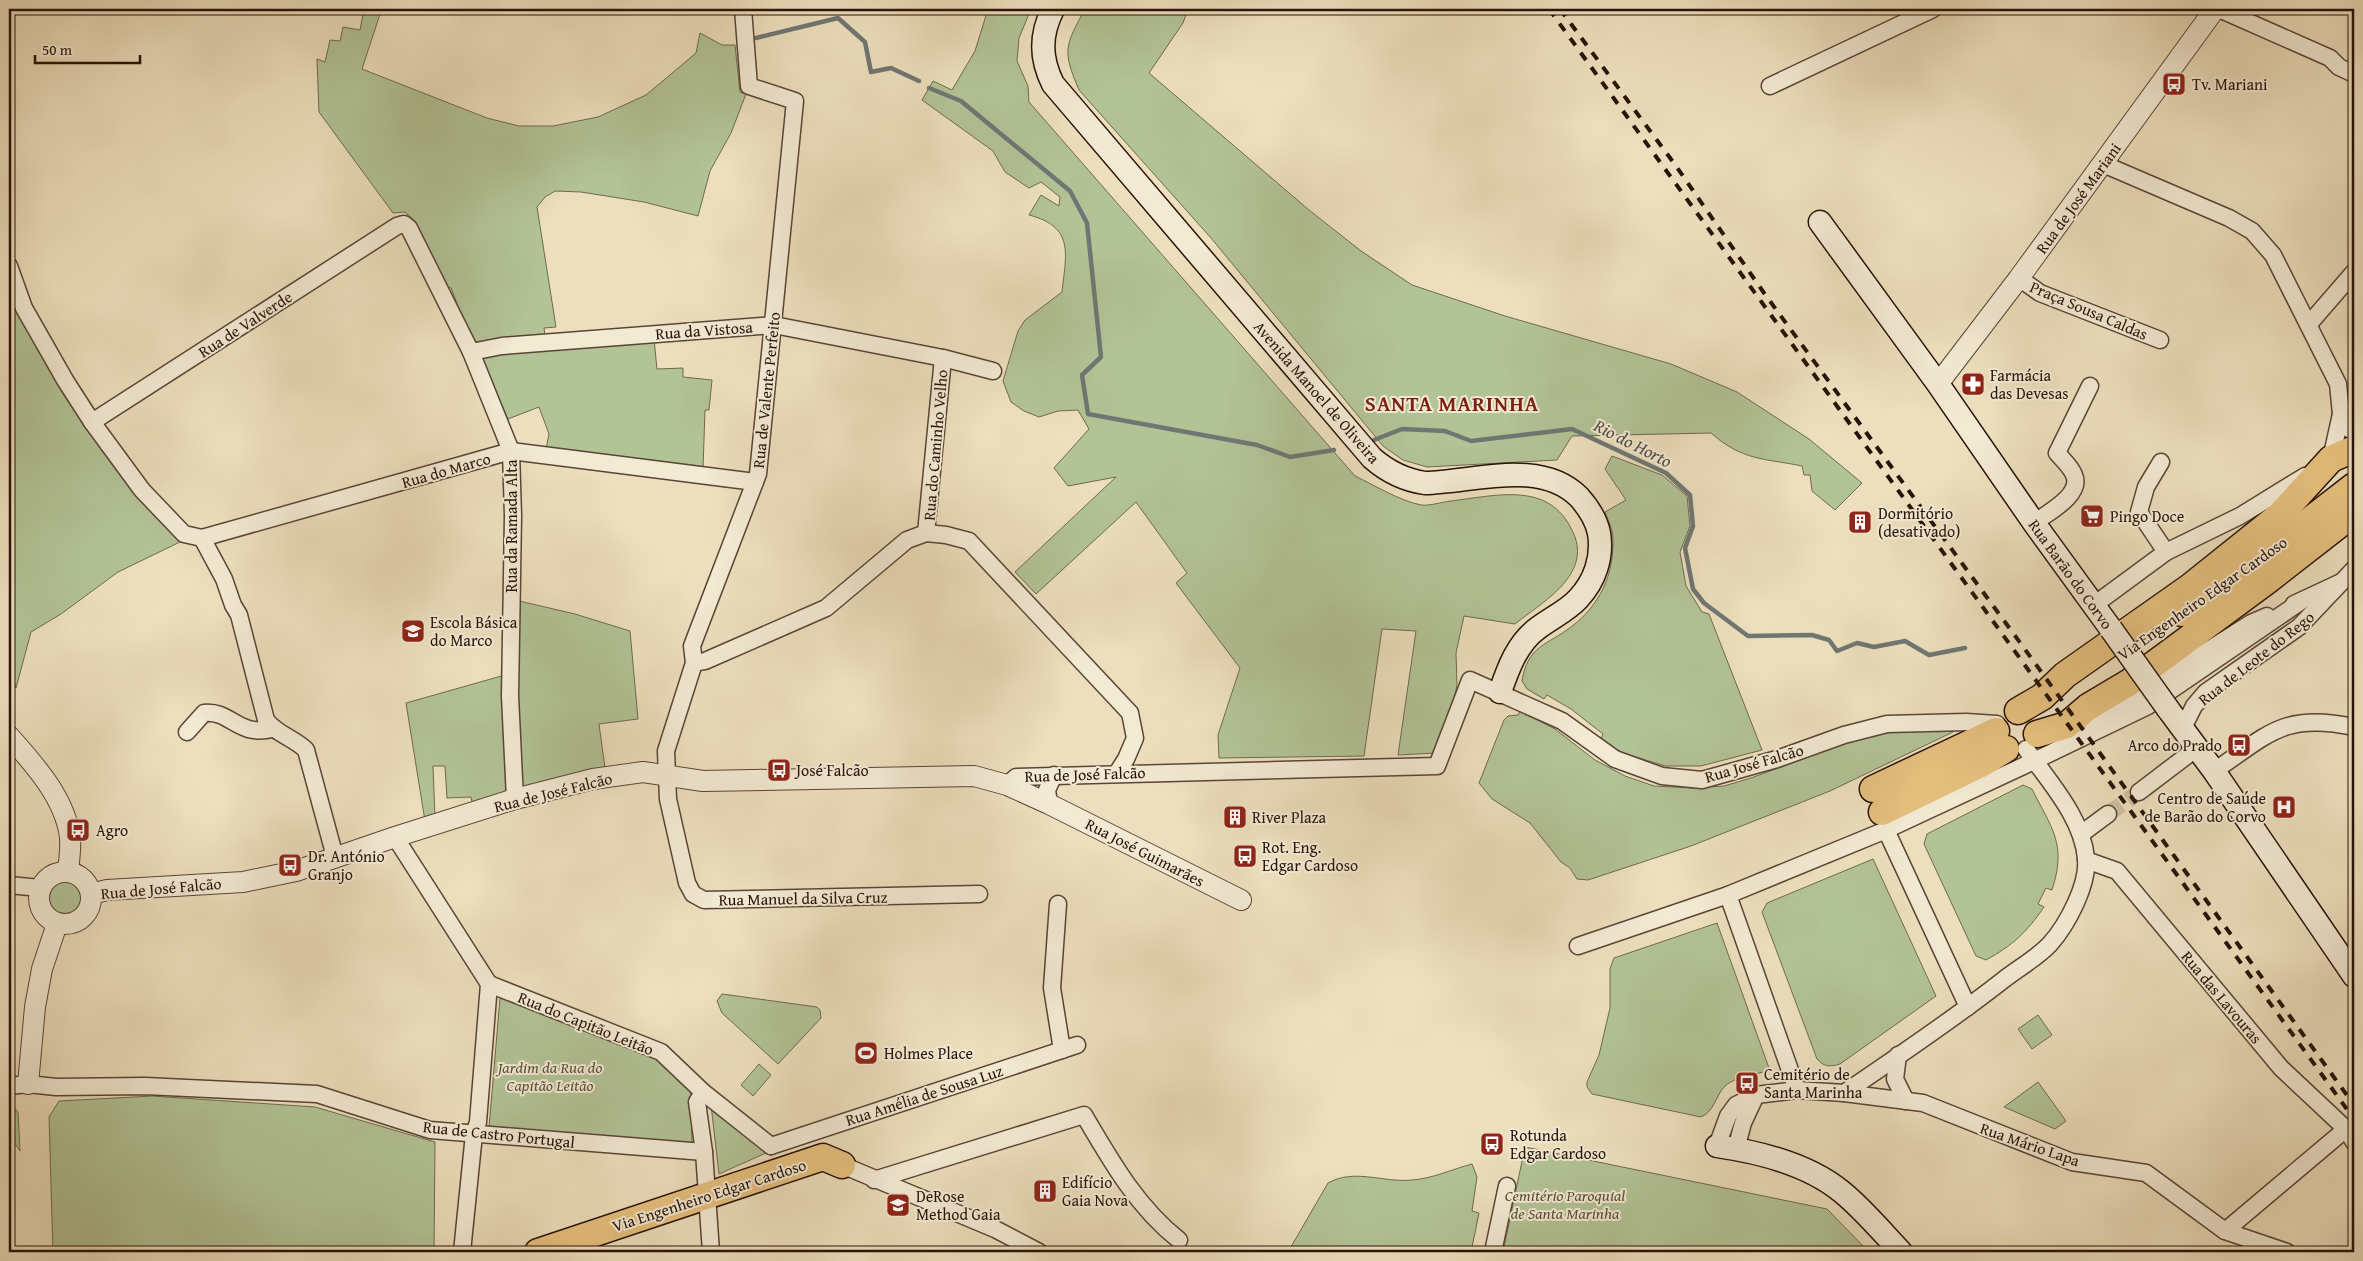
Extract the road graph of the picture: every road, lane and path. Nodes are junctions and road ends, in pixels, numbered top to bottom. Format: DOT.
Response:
graph roads {
  1 [pos="743,9"];
  2 [pos="1053,9"];
  3 [pos="1933,9"];
  4 [pos="2217,9"];
  5 [pos="2354,74"];
  6 [pos="1770,86"];
  7 [pos="2103,164"];
  8 [pos="1820,222"];
  9 [pos="397,226"];
  10 [pos="9,266"];
  11 [pos="2354,272"];
  12 [pos="2019,278"];
  13 [pos="2309,324"];
  14 [pos="774,325"];
  15 [pos="2160,340"];
  16 [pos="471,352"];
  17 [pos="943,358"];
  18 [pos="994,371"];
  19 [pos="1938,384"];
  20 [pos="2090,386"];
  21 [pos="2341,414"];
  22 [pos="92,422"];
  23 [pos="2354,432"];
  24 [pos="511,451"];
  25 [pos="2342,454"];
  26 [pos="2161,462"];
  27 [pos="755,482"];
  28 [pos="2354,486"];
  29 [pos="2354,513"];
  30 [pos="2034,523"];
  31 [pos="926,533"];
  32 [pos="202,538"];
  33 [pos="2166,552"];
  34 [pos="2354,569"];
  35 [pos="2339,583"];
  36 [pos="2304,600"];
  37 [pos="2094,605"];
  38 [pos="694,662"];
  39 [pos="1500,692"];
  40 [pos="2042,697"];
  41 [pos="2067,725"];
  42 [pos="2354,727"];
  43 [pos="2183,728"];
  44 [pos="272,729"];
  45 [pos="187,732"];
  46 [pos="9,736"];
  47 [pos="2016,741"];
  48 [pos="2197,748"];
  49 [pos="2214,771"];
  50 [pos="1117,773"];
  51 [pos="666,774"];
  52 [pos="1054,775"];
  53 [pos="1007,785"];
  54 [pos="2139,792"];
  55 [pos="514,799"];
  56 [pos="1049,804"];
  57 [pos="1881,810"];
  58 [pos="2108,814"];
  59 [pos="2081,834"];
  60 [pos="395,836"];
  61 [pos="335,857"];
  62 [pos="2086,860"];
  63 [pos="68,872"];
  64 [pos="9,885"];
  65 [pos="40,888"];
  66 [pos="91,894"];
  67 [pos="979,894"];
  68 [pos="1728,895"];
  69 [pos="1240,900"];
  70 [pos="1058,904"];
  71 [pos="57,924"];
  72 [pos="1578,946"];
  73 [pos="2354,976"];
  74 [pos="489,986"];
  75 [pos="1968,1007"];
  76 [pos="1898,1056"];
  77 [pos="18,1085"];
  78 [pos="1798,1090"];
  79 [pos="703,1092"];
  80 [pos="1844,1093"];
  81 [pos="1906,1100"];
  82 [pos="474,1134"];
  83 [pos="2350,1136"];
  84 [pos="771,1146"];
  85 [pos="1727,1148"];
  86 [pos="704,1152"];
  87 [pos="832,1161"];
  88 [pos="773,1174"];
  89 [pos="874,1180"];
  90 [pos="1507,1186"];
  91 [pos="706,1196"];
  92 [pos="2225,1231"];
  93 [pos="1179,1240"];
  94 [pos="462,1252"];
  95 [pos="538,1252"];
  96 [pos="711,1252"];
  97 [pos="1039,1252"];
  98 [pos="1493,1252"];
  99 [pos="1901,1252"];
  100 [pos="2287,1252"];
  1 -- 14 [label="street, Rua de Valente Perfeito"];
  2 -- 39 [label="main road, Avenida Manoel de Oliveira"];
  3 -- 6 [label="street"];
  4 -- 5 [label="street"];
  4 -- 7 [label="street, Rua de José Mariani"];
  7 -- 12 [label="street, Rua de José Mariani"];
  7 -- 13 [label="street"];
  8 -- 19 [label="main road, Rua Barão do Corvo"];
  9 -- 16 [label="street, Rua da Ramada Alta"];
  9 -- 22 [label="street, Rua de Valverde"];
  10 -- 22 [label="street"];
  11 -- 13 [label="street"];
  12 -- 15 [label="street, Praça Sousa Caldas"];
  12 -- 19 [label="street, Rua de José Mariani"];
  13 -- 21 [label="street"];
  14 -- 16 [label="street, Rua da Vistosa"];
  14 -- 17 [label="street, Rua da Vistosa"];
  14 -- 27 [label="street, Rua de Valente Perfeito"];
  16 -- 24 [label="street, Rua da Ramada Alta"];
  17 -- 18 [label="street, Rua da Vistosa"];
  17 -- 31 [label="street, Rua do Caminho Velho"];
  19 -- 30 [label="main road, Rua Barão do Corvo"];
  20 -- 30 [label="street"];
  21 -- 23 [label="street"];
  21 -- 25 [label="street"];
  22 -- 32 [label="street"];
  24 -- 27 [label="street, Rua do Marco"];
  24 -- 32 [label="street, Rua do Marco"];
  24 -- 55 [label="street, Rua da Ramada Alta"];
  25 -- 33 [label="street"];
  25 -- 40 [label="main road"];
  26 -- 33 [label="street"];
  27 -- 38 [label="street, Rua de Valente Perfeito"];
  28 -- 40 [label="main road, Via Engenheiro Edgar Cardoso"];
  29 -- 41 [label="main road, Via Engenheiro Edgar Cardoso"];
  30 -- 37 [label="main road, Rua Barão do Corvo"];
  31 -- 38 [label="street, Rua do Caminho Velho"];
  31 -- 50 [label="street"];
  32 -- 44 [label="street"];
  33 -- 37 [label="street"];
  34 -- 35 [label="street, Rua de Leote do Rego"];
  35 -- 36 [label="street, Via Engenheiro Edgar Cardoso"];
  35 -- 43 [label="street, Rua de Leote do Rego"];
  36 -- 41 [label="street, Via Engenheiro Edgar Cardoso"];
  36 -- 47 [label="street, Via Engenheiro Edgar Cardoso"];
  37 -- 43 [label="main road, Rua Barão do Corvo, bridge"];
  38 -- 51 [label="street, Rua de Valente Perfeito"];
  39 -- 47 [label="street, Rua José Falcão"];
  39 -- 50 [label="street, Rua de José Falcão"];
  40 -- 47 [label="main road"];
  41 -- 47 [label="main road, Via Engenheiro Edgar Cardoso"];
  42 -- 49 [label="street"];
  43 -- 48 [label="main road, Rua Barão do Corvo"];
  44 -- 45 [label="street"];
  44 -- 61 [label="street"];
  46 -- 63 [label="street"];
  47 -- 57 [label="main road, Via Engenheiro Edgar Cardoso"];
  47 -- 59 [label="street"];
  48 -- 49 [label="main road, Rua Barão do Corvo"];
  48 -- 54 [label="street"];
  49 -- 73 [label="main road, Rua Barão do Corvo"];
  50 -- 52 [label="street, Rua de José Falcão"];
  51 -- 53 [label="street, Rua de José Falcão"];
  51 -- 55 [label="street, Rua de José Falcão"];
  51 -- 67 [label="street, Rua Manuel da Silva Cruz"];
  52 -- 53 [label="street, Rua de José Falcão"];
  52 -- 56 [label="street"];
  53 -- 56 [label="street, Rua José Guimarães"];
  55 -- 60 [label="street, Rua de José Falcão"];
  56 -- 69 [label="street, Rua José Guimarães"];
  57 -- 68 [label="street"];
  57 -- 75 [label="street"];
  58 -- 59 [label="street"];
  59 -- 62 [label="street"];
  60 -- 61 [label="street, Rua de José Falcão"];
  60 -- 74 [label="street"];
  61 -- 66 [label="street, Rua de José Falcão"];
  62 -- 75 [label="street"];
  62 -- 83 [label="street, Rua das Lavouras"];
  63 -- 65 [label="street"];
  63 -- 66 [label="street"];
  64 -- 65 [label="street"];
  65 -- 71 [label="street"];
  66 -- 71 [label="street"];
  68 -- 72 [label="street"];
  68 -- 78 [label="street"];
  70 -- 84 [label="street, Rua Amélia de Sousa Luz"];
  71 -- 77 [label="street"];
  74 -- 79 [label="street, Rua do Capitão Leitão"];
  74 -- 82 [label="street"];
  75 -- 76 [label="street"];
  76 -- 80 [label="street"];
  76 -- 81 [label="street"];
  77 -- 82 [label="street, Rua de Castro Portugal"];
  78 -- 80 [label="street, Rua Mário Lapa"];
  78 -- 85 [label="street, Rua Mário Lapa"];
  79 -- 84 [label="street, Rua do Capitão Leitão"];
  79 -- 86 [label="street"];
  80 -- 81 [label="street, Rua Mário Lapa"];
  81 -- 92 [label="street, Rua Mário Lapa"];
  82 -- 86 [label="street, Rua de Castro Portugal"];
  82 -- 94 [label="street"];
  83 -- 92 [label="street"];
  84 -- 88 [label="street"];
  85 -- 99 [label="main road"];
  86 -- 91 [label="street"];
  87 -- 88 [label="main road, Via Engenheiro Edgar Cardoso"];
  87 -- 89 [label="street"];
  88 -- 91 [label="main road, Via Engenheiro Edgar Cardoso"];
  89 -- 93 [label="street"];
  89 -- 97 [label="street"];
  90 -- 98 [label="street"];
  91 -- 95 [label="main road, Via Engenheiro Edgar Cardoso"];
  91 -- 96 [label="street"];
  92 -- 100 [label="street, Rua Mário Lapa"];
}
